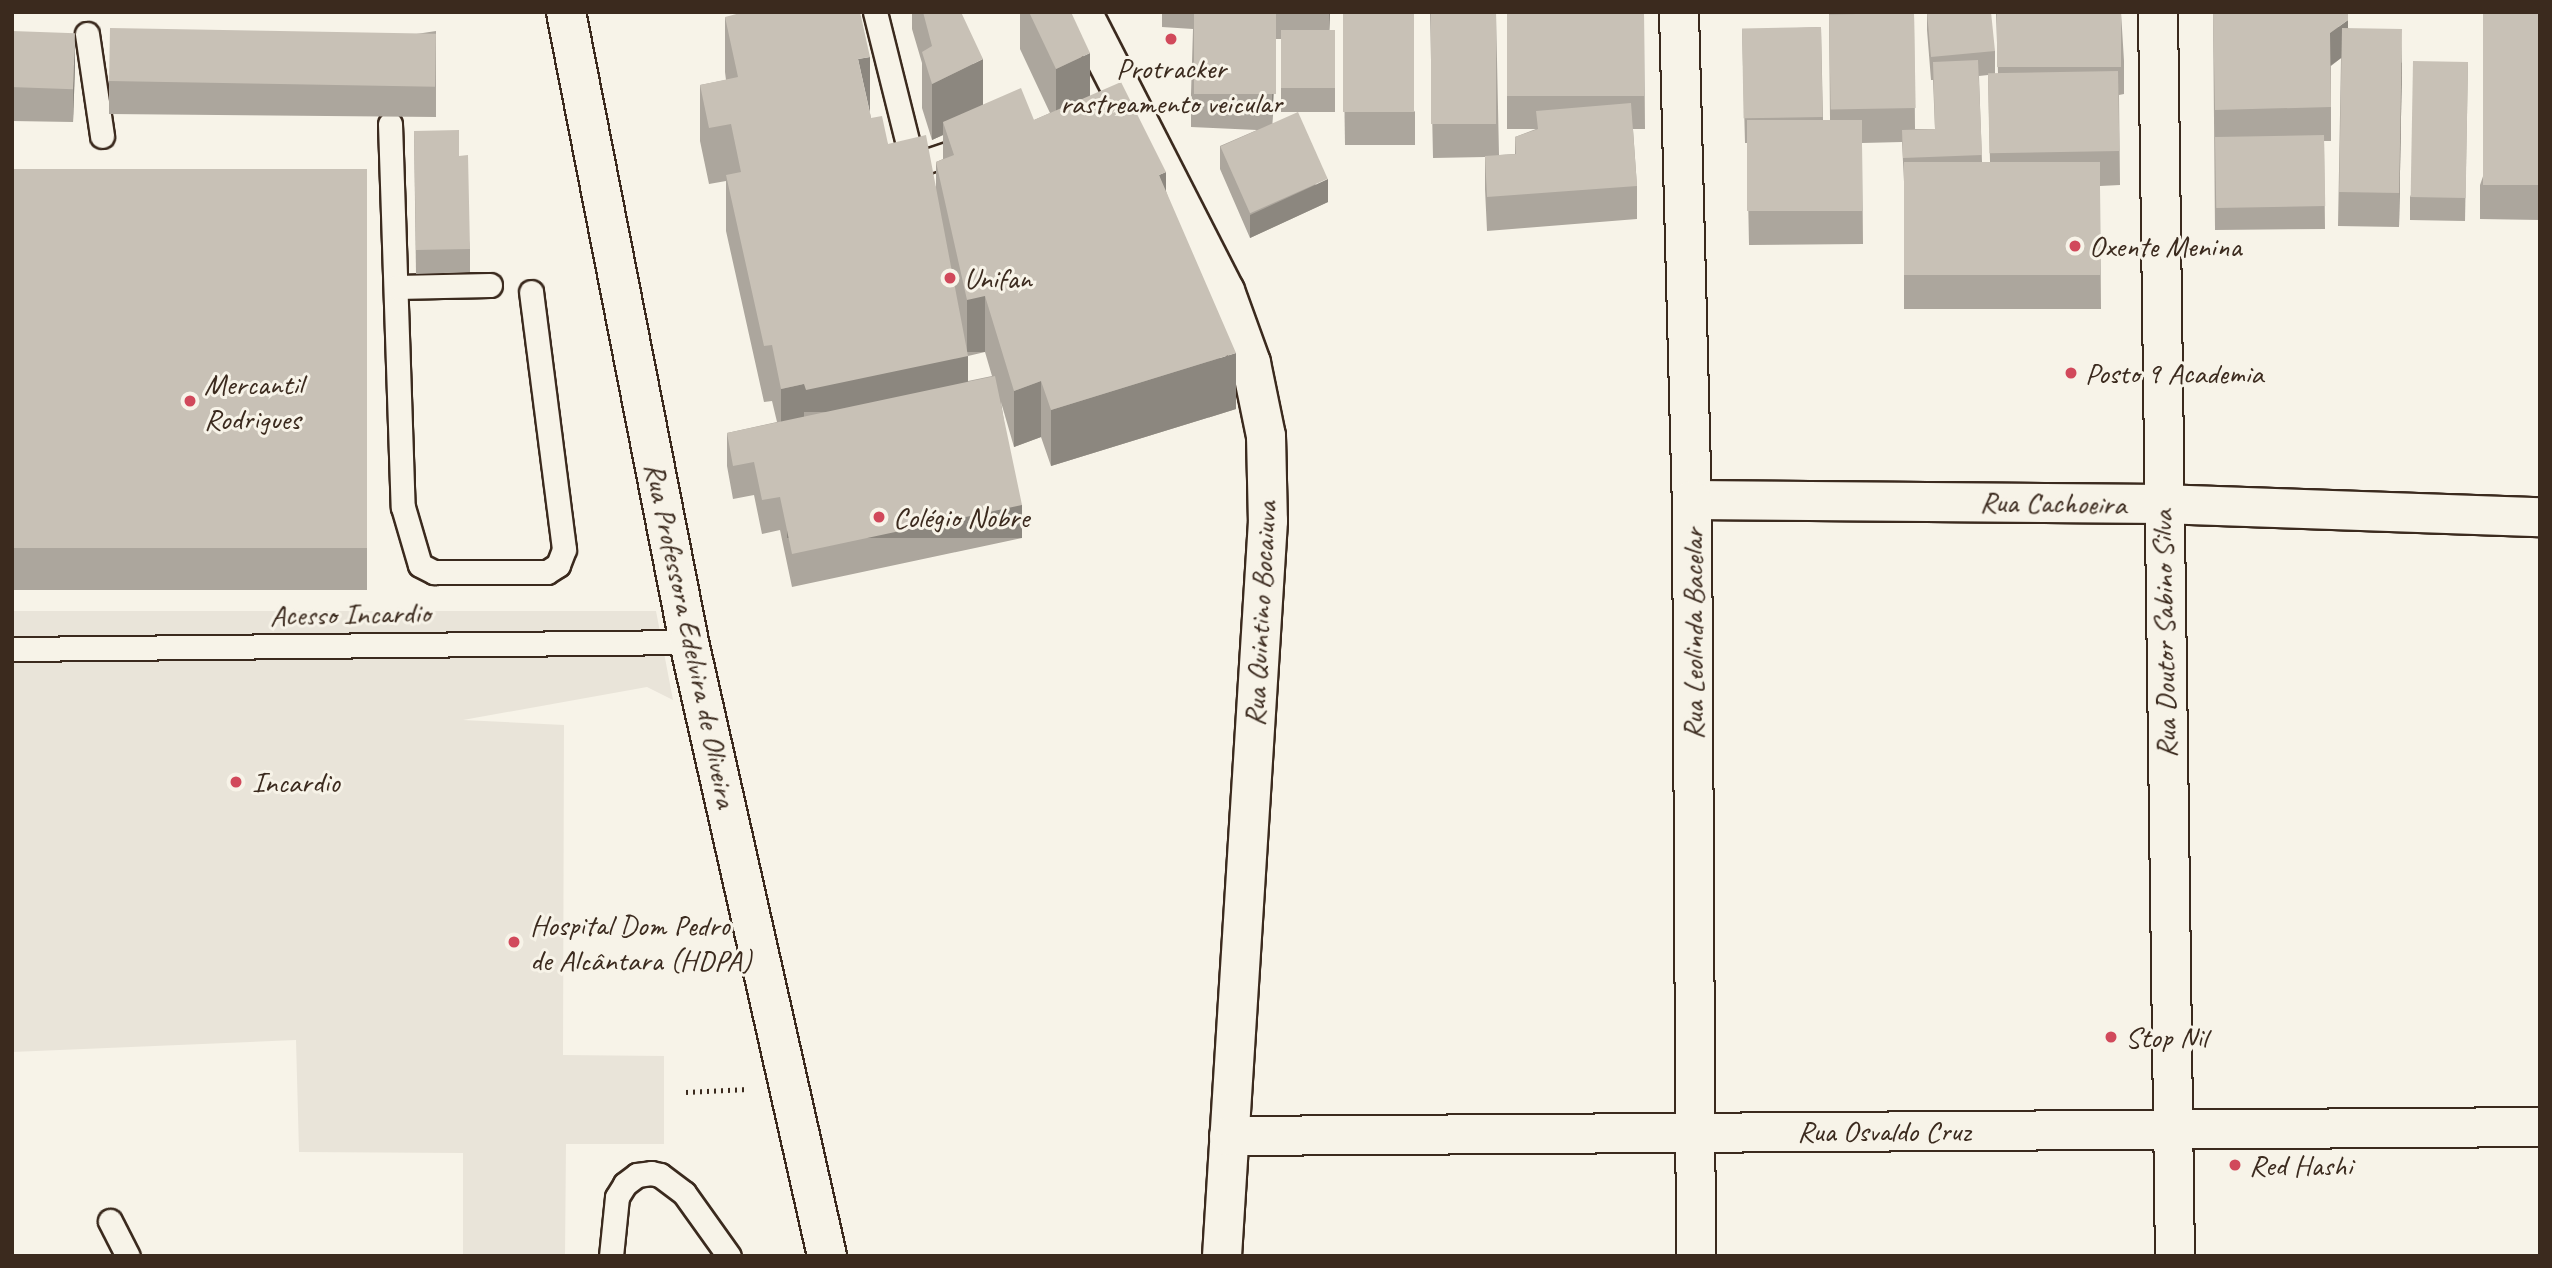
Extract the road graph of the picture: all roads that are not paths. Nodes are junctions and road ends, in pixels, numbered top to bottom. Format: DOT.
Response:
graph roads {
  1 [pos="566,12"];
  2 [pos="875,12"];
  3 [pos="1082,12"];
  4 [pos="1679,12"];
  5 [pos="2158,12"];
  6 [pos="87,34"];
  7 [pos="390,124"];
  8 [pos="102,136"];
  9 [pos="987,139"];
  10 [pos="490,285"];
  11 [pos="396,287"];
  12 [pos="531,292"];
  13 [pos="1692,500"];
  14 [pos="2162,504"];
  15 [pos="2540,517"];
  16 [pos="689,642"];
  17 [pos="12,649"];
  18 [pos="2540,1127"];
  19 [pos="1694,1131"];
  20 [pos="2174,1132"];
  21 [pos="1228,1136"];
  22 [pos="110,1221"];
  23 [pos="128,1256"];
  24 [pos="611,1256"];
  25 [pos="729,1256"];
  26 [pos="827,1256"];
  27 [pos="1222,1256"];
  28 [pos="1696,1256"];
  29 [pos="2175,1256"];
  1 -- 16 [label="street, Rua Professora Edelvira de Oliveira"];
  2 -- 9 [label="lane"];
  3 -- 21 [label="street, Rua Quintino Bocaiuva"];
  4 -- 13 [label="street, Rua Leolinda Bacelar"];
  5 -- 14 [label="street, Rua Doutor Sabino Silva"];
  6 -- 8 [label="lane"];
  7 -- 11 [label="lane"];
  10 -- 11 [label="lane"];
  11 -- 12 [label="lane"];
  13 -- 14 [label="street, Rua Cachoeira"];
  13 -- 19 [label="street, Rua Leolinda Bacelar"];
  14 -- 15 [label="street, Rua Cachoeira"];
  14 -- 20 [label="street, Rua Doutor Sabino Silva"];
  16 -- 17 [label="lane, Acesso Incardio"];
  16 -- 26 [label="street, Rua Professora Edelvira de Oliveira"];
  18 -- 20 [label="street, Rua Osvaldo Cruz"];
  19 -- 20 [label="street, Rua Osvaldo Cruz"];
  19 -- 21 [label="street, Rua Osvaldo Cruz"];
  19 -- 28 [label="street, Rua Leolinda Bacelar"];
  20 -- 29 [label="street, Rua Doutor Sabino Silva"];
  21 -- 27 [label="street, Rua Quintino Bocaiuva"];
  22 -- 23 [label="lane"];
  24 -- 25 [label="lane"];
}
